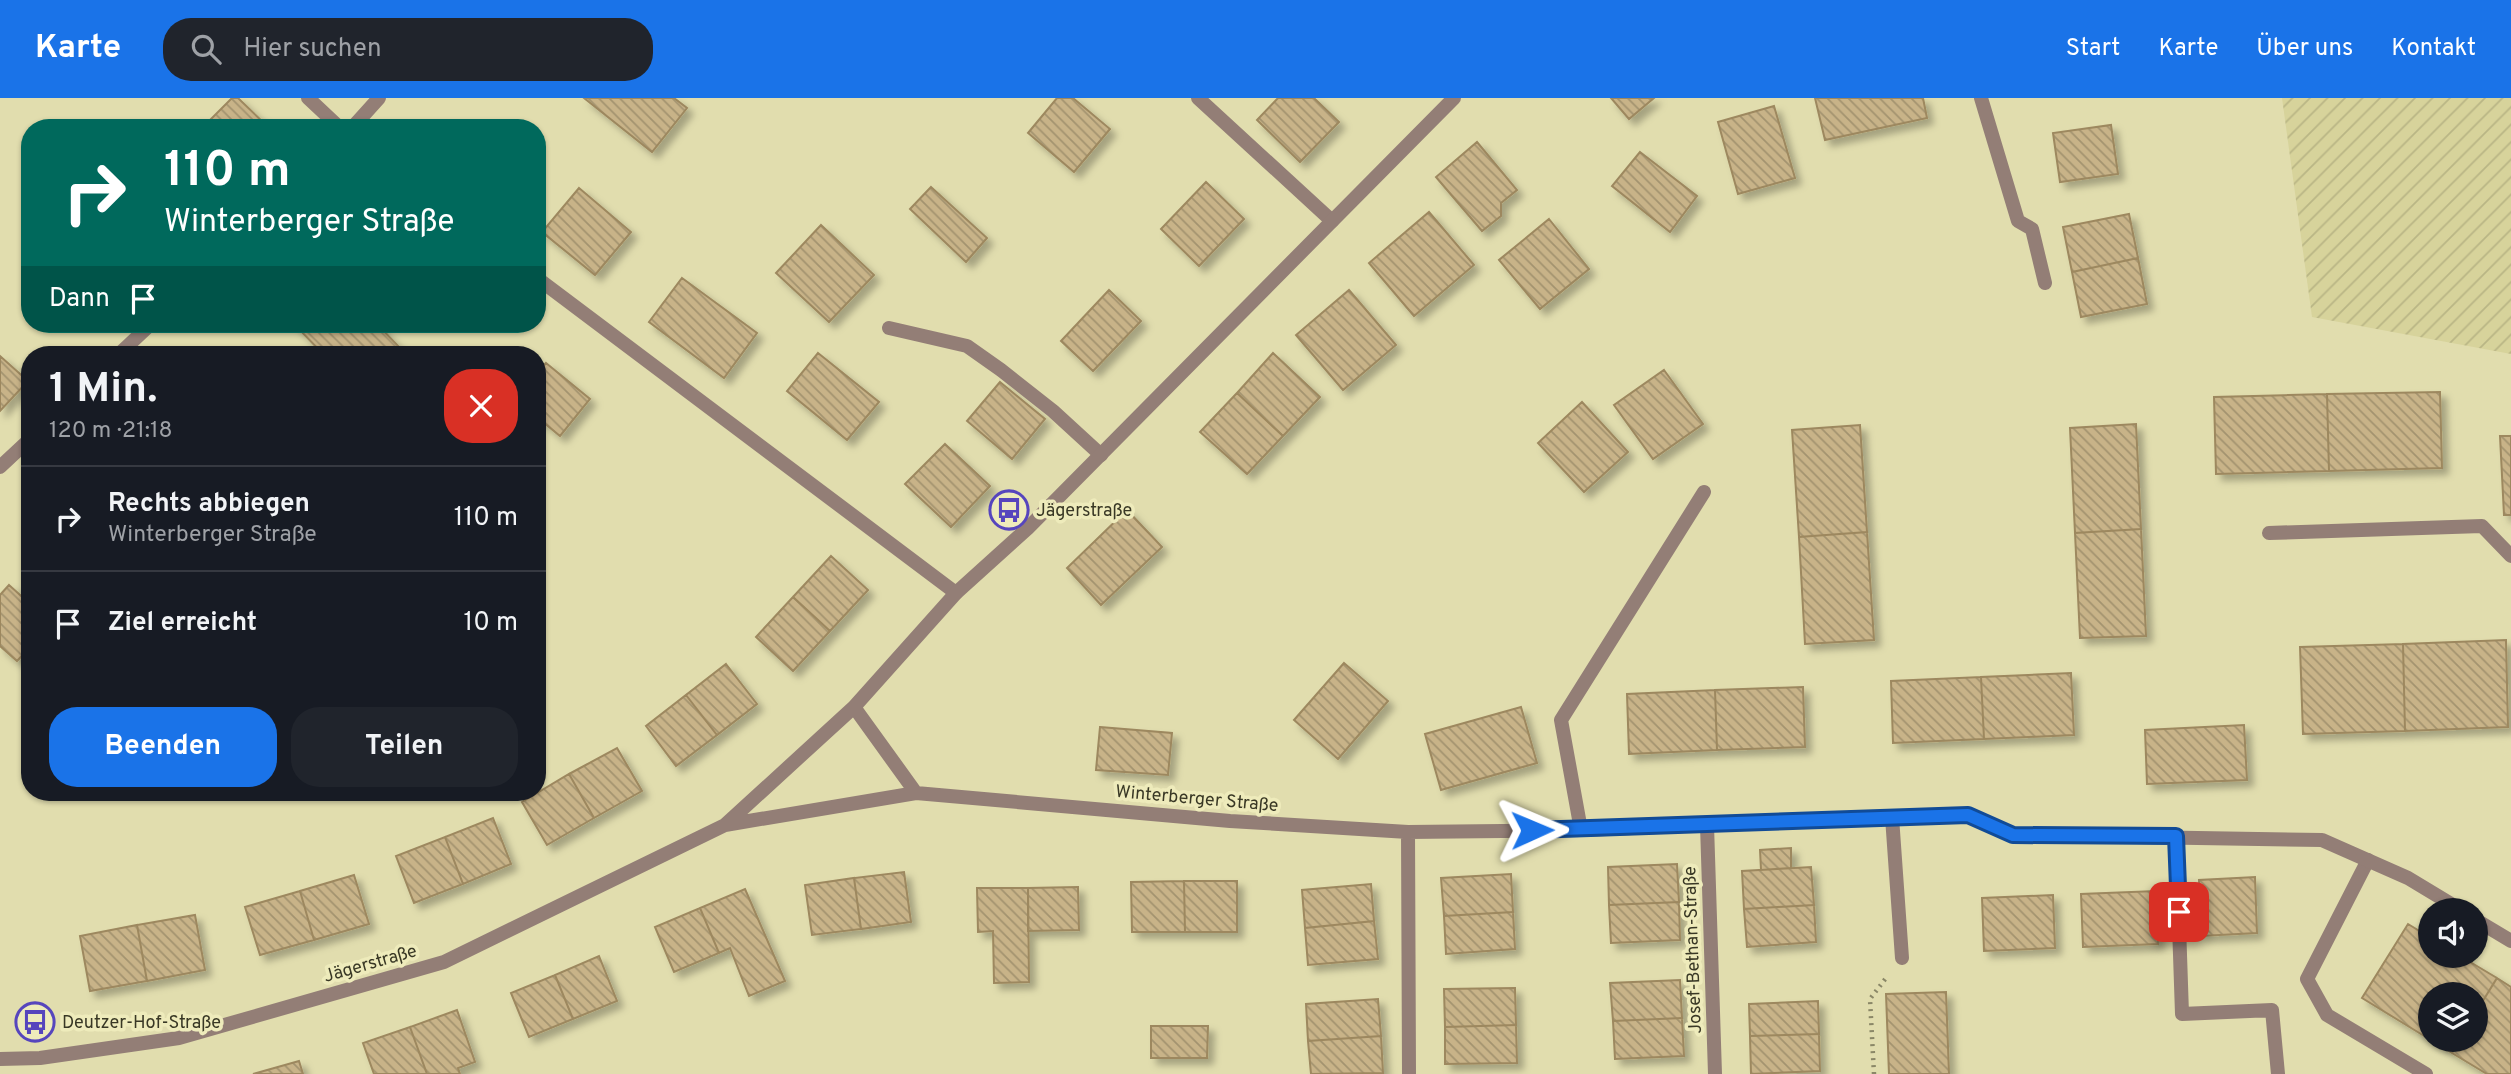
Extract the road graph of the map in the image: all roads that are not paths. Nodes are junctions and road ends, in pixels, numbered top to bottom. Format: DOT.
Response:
graph roads {
  1 [pos="307,98"];
  2 [pos="379,98"];
  3 [pos="1198,98"];
  4 [pos="1454,98"];
  5 [pos="1981,98"];
  6 [pos="330,119"];
  7 [pos="360,119"];
  8 [pos="1332,221"];
  9 [pos="2045,283"];
  10 [pos="546,285"];
  11 [pos="889,328"];
  12 [pos="141,333"];
  13 [pos="128,346"];
  14 [pos="21,447"];
  15 [pos="1101,455"];
  16 [pos="0,467"];
  17 [pos="1704,492"];
  18 [pos="2269,533"];
  19 [pos="2511,556"];
  20 [pos="956,593"];
  21 [pos="854,706"];
  22 [pos="916,793"];
  23 [pos="1892,817"];
  24 [pos="725,825"];
  25 [pos="1707,825"];
  26 [pos="1581,830"];
  27 [pos="1408,832"];
  28 [pos="2176,836"];
  29 [pos="2368,860"];
  30 [pos="2441,898"];
  31 [pos="2488,927"];
  32 [pos="2511,940"];
  33 [pos="1902,958"];
  34 [pos="0,1059"];
  35 [pos="1409,1074"];
  36 [pos="1715,1074"];
  37 [pos="2278,1074"];
  38 [pos="2426,1074"];
  1 -- 6 [label="street"];
  2 -- 7 [label="street"];
  3 -- 8 [label="street"];
  4 -- 8 [label="street, Jägerstraße"];
  5 -- 9 [label="street"];
  8 -- 15 [label="street, Jägerstraße"];
  10 -- 20 [label="street"];
  11 -- 15 [label="street"];
  12 -- 13 [label="street"];
  14 -- 16 [label="street"];
  15 -- 20 [label="street, Jägerstraße"];
  17 -- 26 [label="street"];
  18 -- 19 [label="street"];
  20 -- 21 [label="street, Jägerstraße"];
  21 -- 22 [label="street"];
  21 -- 24 [label="street, Jägerstraße"];
  22 -- 24 [label="street, Jägerstraße"];
  22 -- 27 [label="street, Winterberger Straße"];
  23 -- 25 [label="street, Winterberger Straße"];
  23 -- 28 [label="street, Winterberger Straße"];
  23 -- 33 [label="street"];
  24 -- 34 [label="street, Jägerstraße"];
  25 -- 26 [label="street, Winterberger Straße"];
  25 -- 36 [label="street, Josef-Bethan-Straße"];
  26 -- 27 [label="street, Winterberger Straße"];
  27 -- 35 [label="street"];
  28 -- 29 [label="street, Winterberger Straße"];
  28 -- 37 [label="street"];
  29 -- 30 [label="street, Winterberger Straße"];
  29 -- 38 [label="street"];
  31 -- 32 [label="street"];
}
